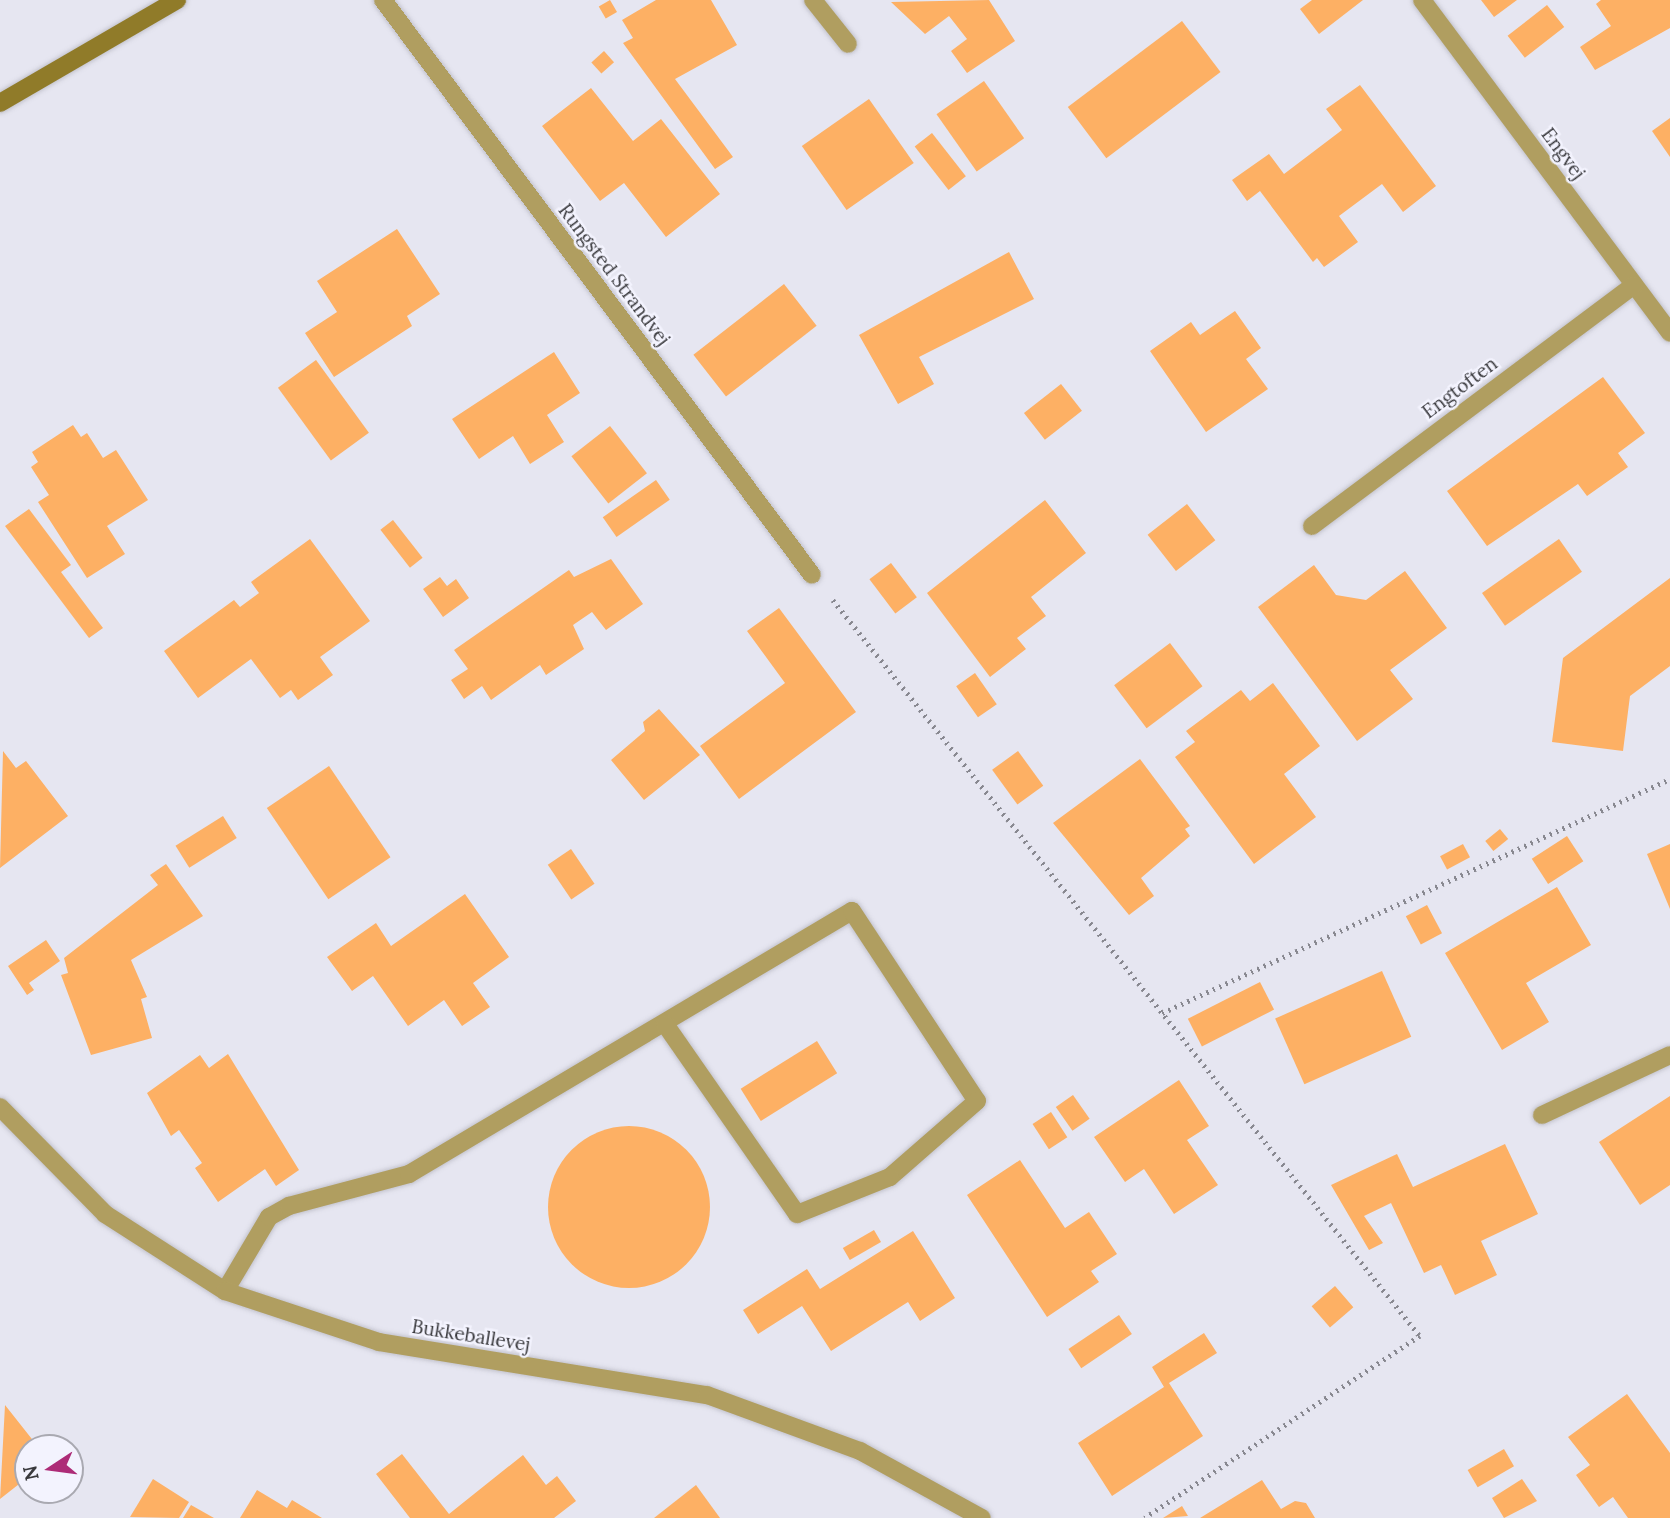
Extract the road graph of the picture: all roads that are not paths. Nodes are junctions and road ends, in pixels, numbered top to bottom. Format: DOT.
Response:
graph roads {
  1 [pos="177,0"];
  2 [pos="383,0"];
  3 [pos="813,0"];
  4 [pos="1422,0"];
  5 [pos="848,44"];
  6 [pos="0,103"];
  7 [pos="1634,285"];
  8 [pos="1670,333"];
  9 [pos="1312,526"];
  10 [pos="813,575"];
  11 [pos="665,1024"];
  12 [pos="1670,1055"];
  13 [pos="0,1107"];
  14 [pos="1542,1115"];
  15 [pos="225,1291"];
  16 [pos="982,1518"];
  1 -- 6 [label="main road"];
  2 -- 10 [label="street, Rungsted Strandvej"];
  3 -- 5 [label="street"];
  4 -- 7 [label="street, Engvej"];
  7 -- 8 [label="street, Engvej"];
  7 -- 9 [label="street, Engtoften"];
  11 -- 11 [label="street"];
  11 -- 15 [label="street"];
  12 -- 14 [label="street"];
  13 -- 15 [label="street, Bukkeballevej"];
  15 -- 16 [label="street, Bukkeballevej"];
}
